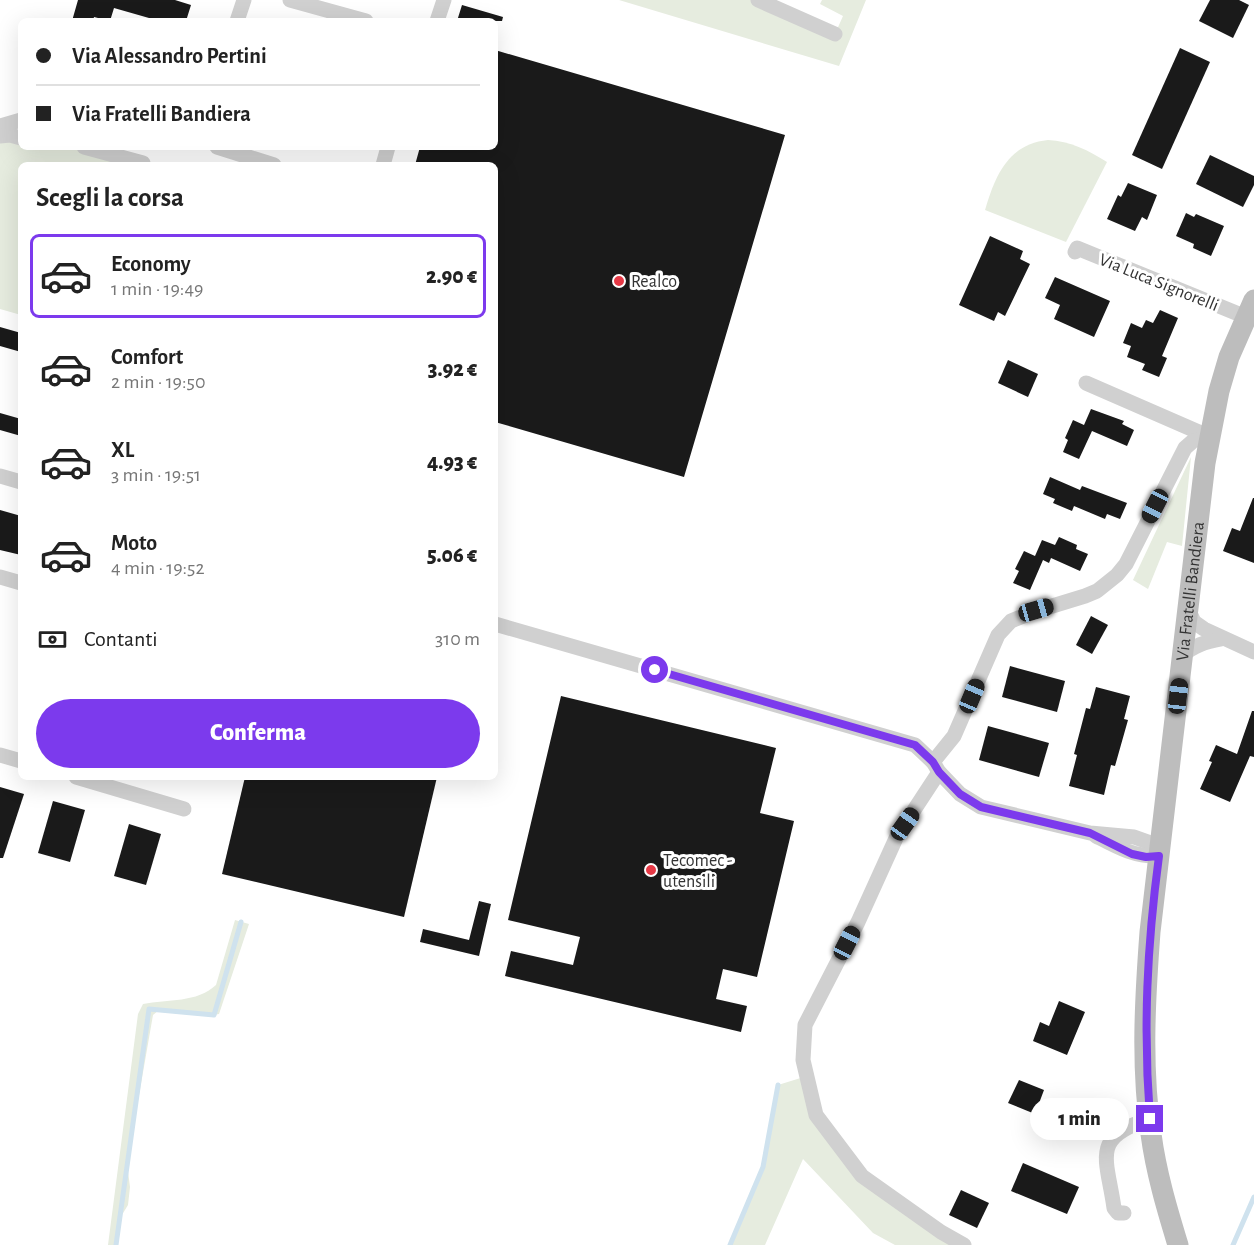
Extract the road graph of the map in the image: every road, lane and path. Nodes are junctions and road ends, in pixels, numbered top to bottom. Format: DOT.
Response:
graph roads {
  1 [pos="244,0"];
  2 [pos="290,0"];
  3 [pos="444,0"];
  4 [pos="758,0"];
  5 [pos="238,18"];
  6 [pos="355,18"];
  7 [pos="438,18"];
  8 [pos="835,34"];
  9 [pos="95,150"];
  10 [pos="226,150"];
  11 [pos="139,162"];
  12 [pos="264,162"];
  13 [pos="1075,252"];
  14 [pos="1250,308"];
  15 [pos="1086,383"];
  16 [pos="1210,437"];
  17 [pos="0,476"];
  18 [pos="18,481"];
  19 [pos="0,577"];
  20 [pos="18,582"];
  21 [pos="1188,609"];
  22 [pos="498,625"];
  23 [pos="1221,639"];
  24 [pos="1254,652"];
  25 [pos="1182,656"];
  26 [pos="0,755"];
  27 [pos="18,760"];
  28 [pos="936,767"];
  29 [pos="86,780"];
  30 [pos="184,809"];
  31 [pos="1159,856"];
  32 [pos="1150,1119"];
  33 [pos="1124,1213"];
  34 [pos="964,1245"];
  35 [pos="1178,1245"];
  1 -- 5 [label="street"];
  2 -- 6 [label="street"];
  3 -- 7 [label="street"];
  4 -- 8 [label="street"];
  9 -- 11 [label="street"];
  10 -- 12 [label="street"];
  13 -- 14 [label="street, Via Luca Signorelli"];
  14 -- 16 [label="street, Via Fratelli Bandiera"];
  15 -- 16 [label="street"];
  16 -- 21 [label="street, Via Fratelli Bandiera"];
  16 -- 28 [label="street"];
  17 -- 18 [label="street"];
  19 -- 20 [label="street"];
  21 -- 23 [label="street"];
  21 -- 25 [label="street, Via Fratelli Bandiera"];
  22 -- 28 [label="street"];
  23 -- 24 [label="street"];
  23 -- 25 [label="street"];
  25 -- 31 [label="street, Via Fratelli Bandiera"];
  26 -- 27 [label="street"];
  28 -- 31 [label="street"];
  28 -- 34 [label="street"];
  29 -- 30 [label="street"];
  31 -- 32 [label="street, Via Fratelli Bandiera"];
  32 -- 33 [label="street"];
  32 -- 35 [label="street, Via Fratelli Bandiera"];
}
